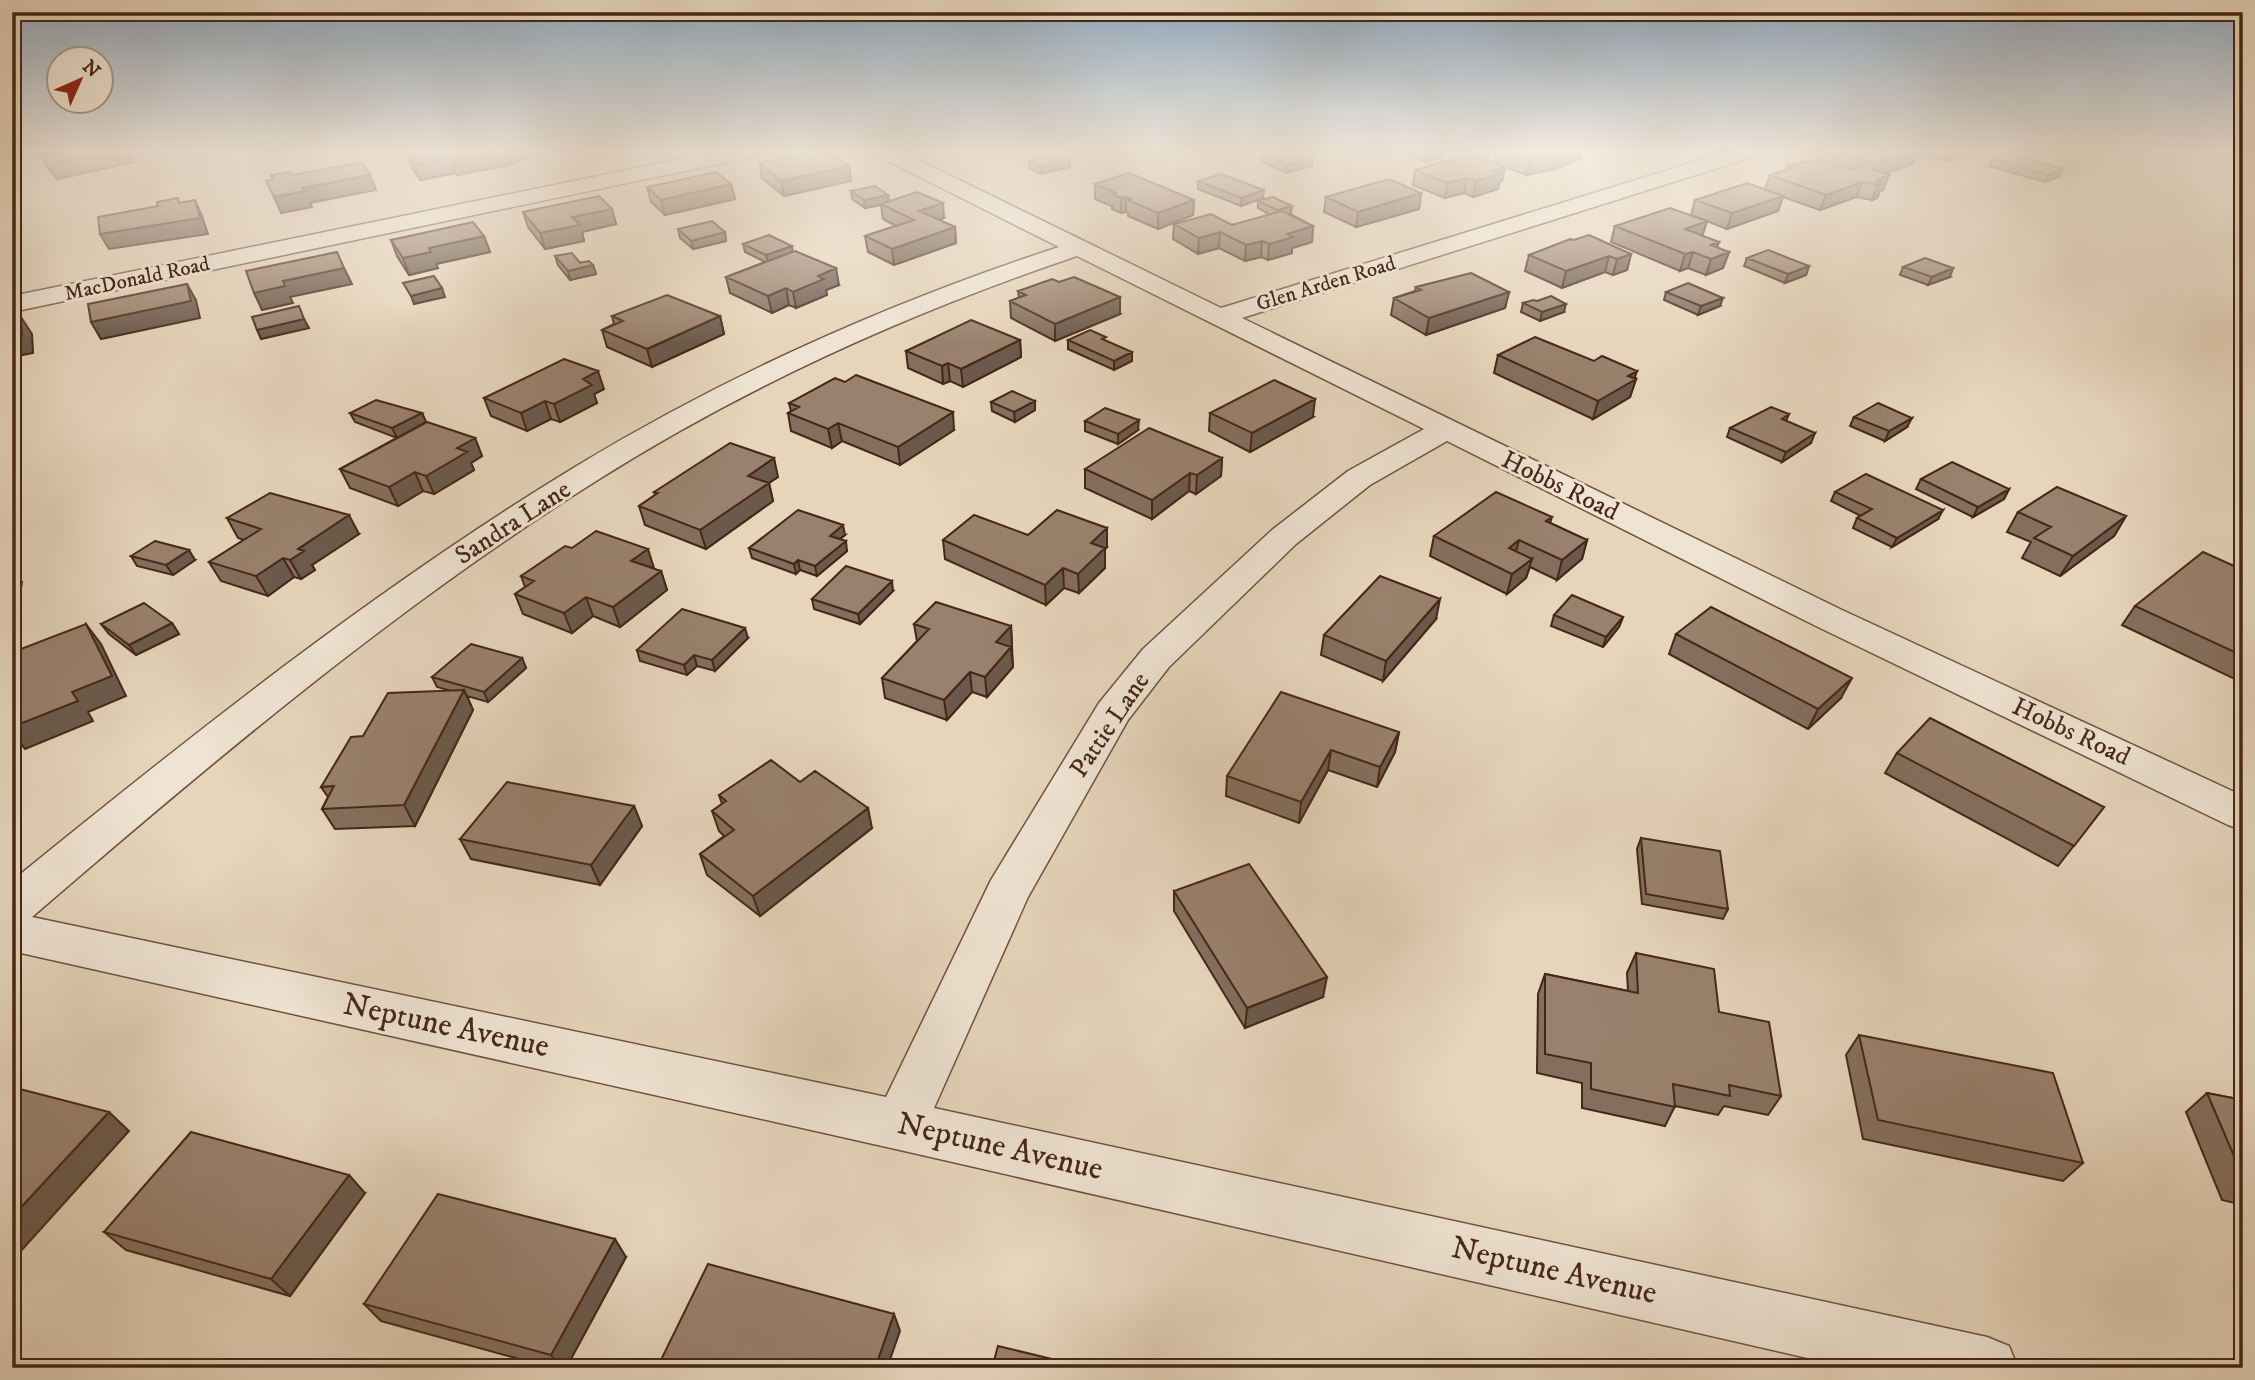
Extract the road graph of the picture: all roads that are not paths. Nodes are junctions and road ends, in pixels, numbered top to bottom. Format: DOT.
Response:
graph roads {
  1 [pos="445,214"];
  2 [pos="1010,214"];
  3 [pos="1548,214"];
  4 [pos="1078,248"];
  5 [pos="12,304"];
  6 [pos="1218,317"];
  7 [pos="1446,429"];
  8 [pos="2243,814"];
  9 [pos="12,907"];
  10 [pos="12,932"];
  11 [pos="900,1125"];
  12 [pos="1987,1368"];
  1 -- 5 [label="street, MacDonald Road"];
  2 -- 4 [label="street, Hobbs Road"];
  3 -- 6 [label="street, Glen Arden Road"];
  4 -- 6 [label="street, Hobbs Road"];
  4 -- 9 [label="street, Sandra Lane"];
  6 -- 7 [label="street, Hobbs Road"];
  7 -- 8 [label="street, Hobbs Road"];
  7 -- 11 [label="street, Pattie Lane"];
  10 -- 11 [label="street, Neptune Avenue"];
  11 -- 12 [label="street, Neptune Avenue"];
}
